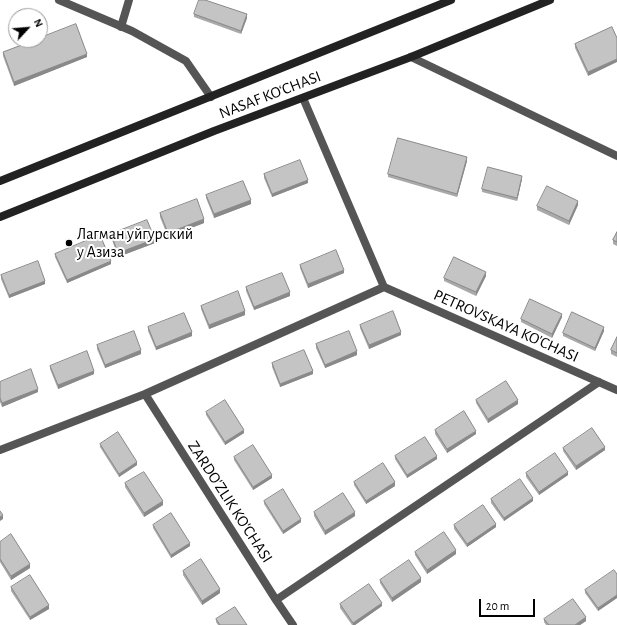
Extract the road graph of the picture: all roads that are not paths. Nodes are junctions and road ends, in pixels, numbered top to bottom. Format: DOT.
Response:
graph roads {
  1 [pos="59,0"];
  2 [pos="129,0"];
  3 [pos="451,0"];
  4 [pos="550,0"];
  5 [pos="122,27"];
  6 [pos="411,57"];
  7 [pos="211,97"];
  8 [pos="303,98"];
  9 [pos="617,156"];
  10 [pos="0,181"];
  11 [pos="0,217"];
  12 [pos="384,287"];
  13 [pos="599,382"];
  14 [pos="617,390"];
  15 [pos="145,394"];
  16 [pos="0,450"];
  17 [pos="276,600"];
  18 [pos="293,625"];
  1 -- 5 [label="street"];
  2 -- 5 [label="street"];
  3 -- 7 [label="main road, NASAF KO‘CHASI"];
  4 -- 6 [label="main road, NASAF KO‘CHASI"];
  5 -- 7 [label="street"];
  6 -- 8 [label="main road, NASAF KO‘CHASI"];
  6 -- 9 [label="street"];
  7 -- 10 [label="main road, NASAF KO‘CHASI"];
  8 -- 11 [label="main road, NASAF KO‘CHASI"];
  8 -- 12 [label="street"];
  12 -- 13 [label="street, PETROVSKAYA KO'CHASI"];
  12 -- 15 [label="street"];
  13 -- 14 [label="street, PETROVSKAYA KO'CHASI"];
  13 -- 17 [label="street"];
  15 -- 16 [label="street"];
  15 -- 17 [label="street, ZARDO'ZLIK KO'CHASI"];
  17 -- 18 [label="street, ZARDO'ZLIK KO'CHASI"];
}
